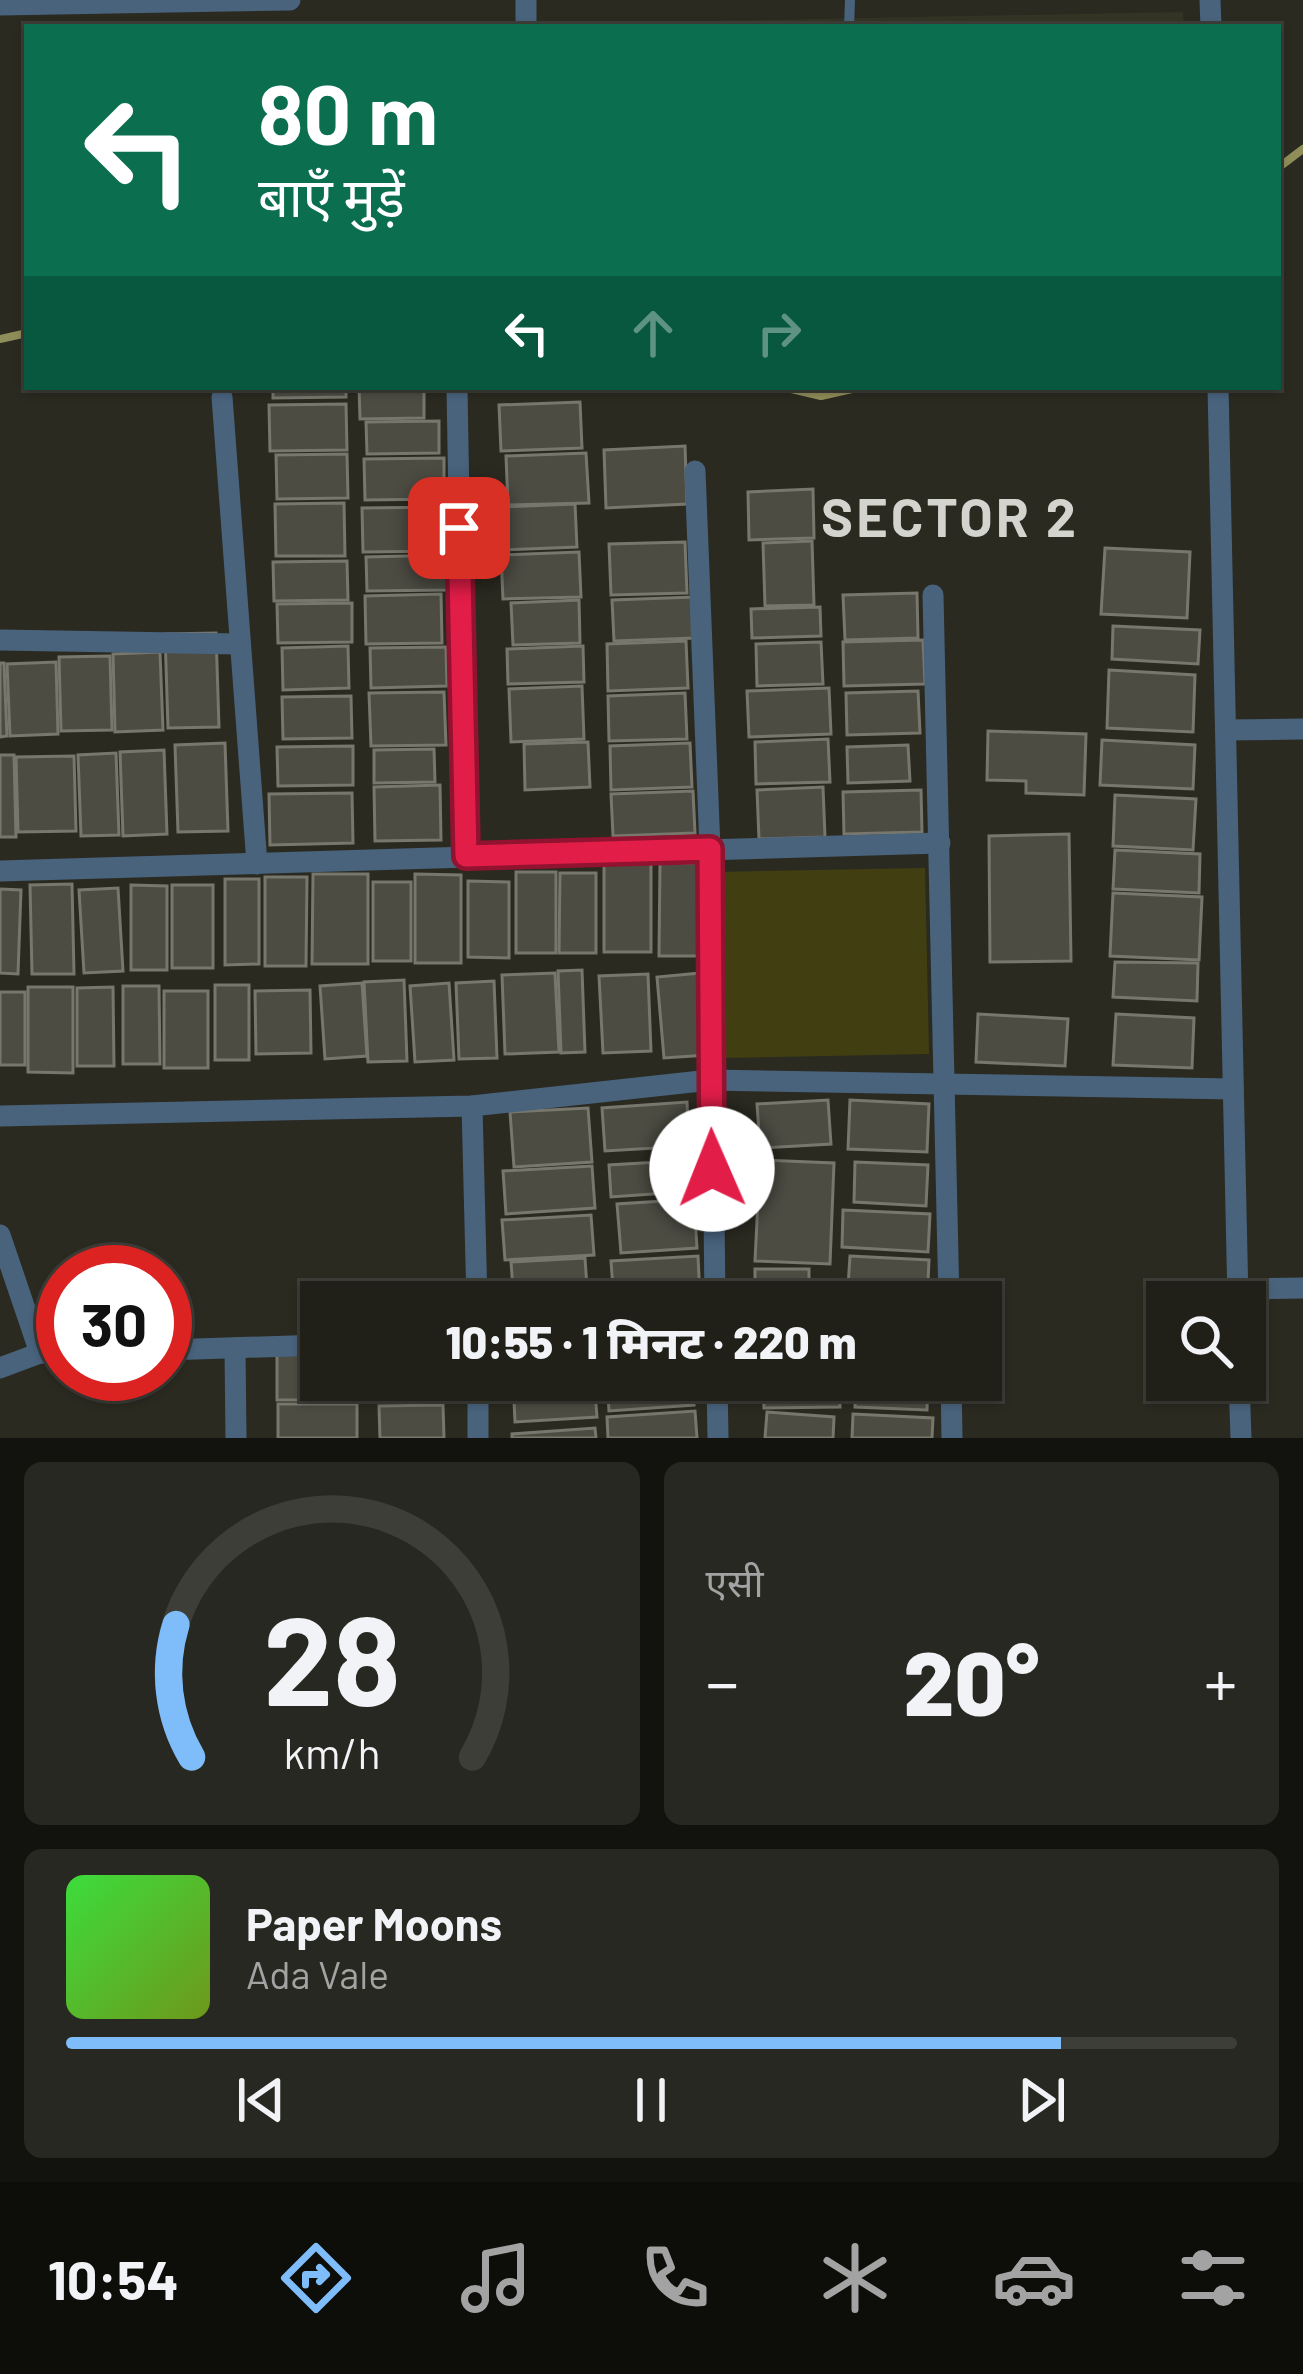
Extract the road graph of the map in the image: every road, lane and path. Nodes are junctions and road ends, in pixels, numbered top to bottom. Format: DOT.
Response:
graph roads {
  1 [pos="268,0"];
  2 [pos="290,0"];
  3 [pos="0,5"];
  4 [pos="457,390"];
  5 [pos="1219,390"];
  6 [pos="222,397"];
  7 [pos="695,470"];
  8 [pos="933,595"];
  9 [pos="0,640"];
  10 [pos="238,644"];
  11 [pos="1303,729"];
  12 [pos="1226,730"];
  13 [pos="940,842"];
  14 [pos="710,849"];
  15 [pos="466,856"];
  16 [pos="257,864"];
  17 [pos="0,871"];
  18 [pos="710,1080"];
  19 [pos="943,1084"];
  20 [pos="1233,1089"];
  21 [pos="472,1106"];
  22 [pos="0,1116"];
  23 [pos="0,1235"];
  24 [pos="476,1281"];
  25 [pos="715,1281"];
  26 [pos="948,1281"];
  27 [pos="1238,1281"];
  28 [pos="1303,1288"];
  29 [pos="1266,1292"];
  30 [pos="36,1317"];
  31 [pos="300,1346"];
  32 [pos="235,1348"];
  33 [pos="192,1349"];
  34 [pos="36,1358"];
  35 [pos="0,1368"];
  36 [pos="478,1401"];
  37 [pos="717,1401"];
  38 [pos="951,1401"];
  39 [pos="1240,1401"];
  40 [pos="236,1438"];
  41 [pos="478,1438"];
  42 [pos="718,1438"];
  43 [pos="952,1438"];
  44 [pos="1241,1438"];
  1 -- 2 [label="street"];
  1 -- 3 [label="street"];
  4 -- 15 [label="street"];
  5 -- 12 [label="street"];
  6 -- 10 [label="street"];
  7 -- 14 [label="street"];
  8 -- 13 [label="street"];
  9 -- 10 [label="street"];
  10 -- 16 [label="street"];
  11 -- 12 [label="street"];
  12 -- 20 [label="street"];
  13 -- 14 [label="street"];
  13 -- 19 [label="street"];
  14 -- 15 [label="street"];
  14 -- 18 [label="street"];
  15 -- 16 [label="street"];
  16 -- 17 [label="street"];
  18 -- 19 [label="street"];
  18 -- 21 [label="street"];
  18 -- 25 [label="street"];
  19 -- 20 [label="street"];
  19 -- 26 [label="street"];
  20 -- 27 [label="street"];
  21 -- 22 [label="street"];
  21 -- 24 [label="street"];
  23 -- 30 [label="street"];
  28 -- 29 [label="street"];
  31 -- 32 [label="street"];
  32 -- 33 [label="street"];
  32 -- 40 [label="street"];
  34 -- 35 [label="street"];
  36 -- 41 [label="street"];
  37 -- 42 [label="street"];
  38 -- 43 [label="street"];
  39 -- 44 [label="street"];
}
